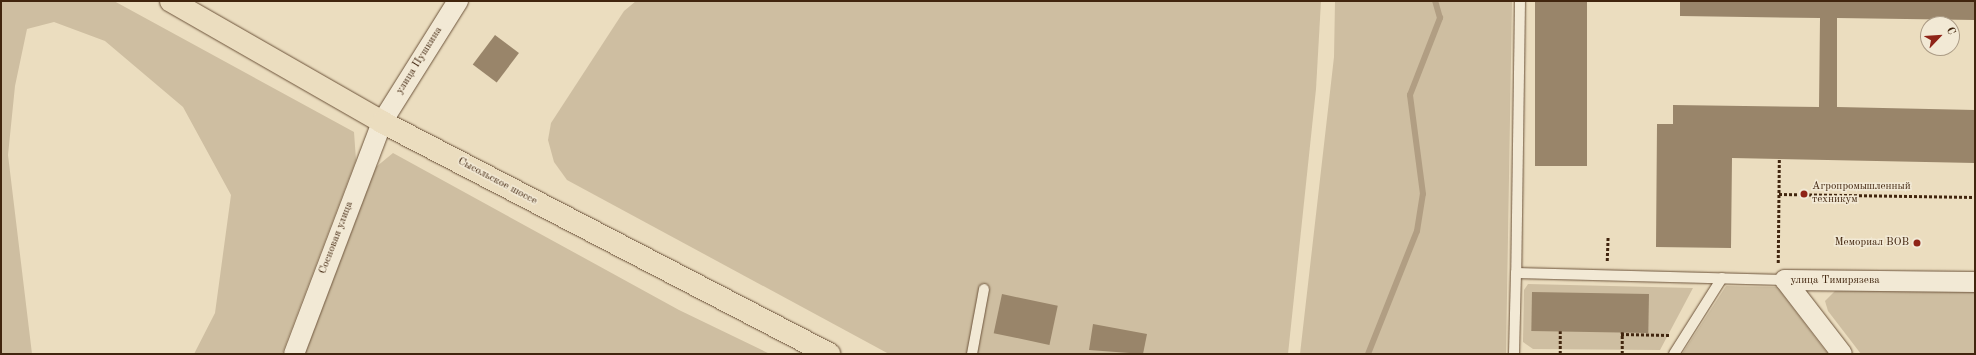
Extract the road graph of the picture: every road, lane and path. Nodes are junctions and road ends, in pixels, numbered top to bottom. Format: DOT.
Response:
graph roads {
  1 [pos="171,1"];
  2 [pos="458,1"];
  3 [pos="1520,1"];
  4 [pos="382,122"];
  5 [pos="1779,159"];
  6 [pos="1779,194"];
  7 [pos="1975,197"];
  8 [pos="1608,236"];
  9 [pos="1782,272"];
  10 [pos="1516,273"];
  11 [pos="1607,276"];
  12 [pos="1722,278"];
  13 [pos="1975,282"];
  14 [pos="984,289"];
  15 [pos="1560,331"];
  16 [pos="1686,335"];
  17 [pos="294,354"];
  18 [pos="829,354"];
  19 [pos="972,354"];
  20 [pos="1514,354"];
  21 [pos="1560,354"];
  22 [pos="1622,354"];
  23 [pos="1674,354"];
  24 [pos="1842,354"];
  1 -- 4 [label="highway, Сысольское шоссе"];
  2 -- 4 [label="street, улица Пушкина"];
  3 -- 10 [label="lane"];
  4 -- 17 [label="street, Сосновая улица"];
  4 -- 18 [label="highway, Сысольское шоссе"];
  5 -- 6 [label="path"];
  6 -- 7 [label="path"];
  6 -- 9 [label="path"];
  8 -- 11 [label="path"];
  9 -- 12 [label="lane"];
  9 -- 13 [label="street, улица Тимирязева"];
  9 -- 24 [label="street, улица Тимирязева"];
  10 -- 11 [label="lane"];
  10 -- 20 [label="lane"];
  11 -- 12 [label="lane"];
  12 -- 16 [label="lane"];
  14 -- 19 [label="lane"];
  15 -- 21 [label="path"];
  16 -- 22 [label="path"];
  16 -- 23 [label="lane"];
}
